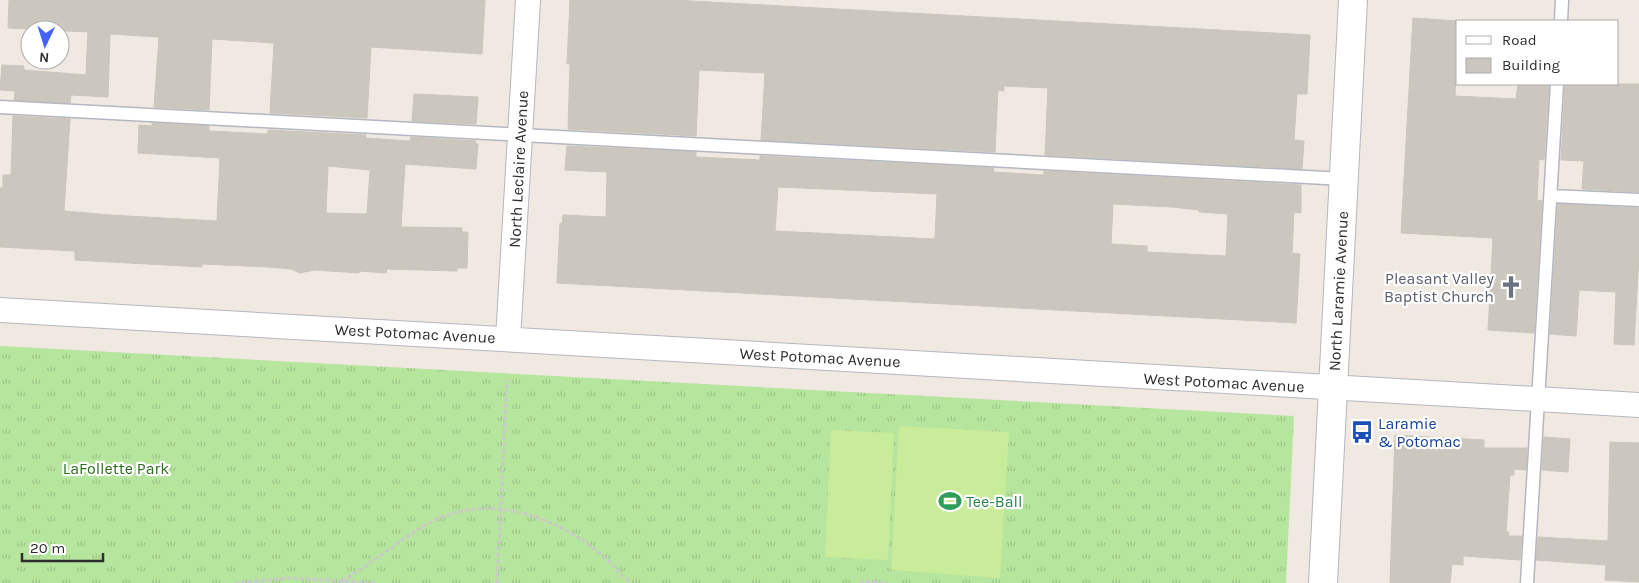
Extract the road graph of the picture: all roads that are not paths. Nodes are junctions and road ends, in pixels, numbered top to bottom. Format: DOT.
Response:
graph roads {
  1 [pos="528,0"];
  2 [pos="1353,0"];
  3 [pos="1562,0"];
  4 [pos="1561,20"];
  5 [pos="1557,85"];
  6 [pos="0,107"];
  7 [pos="520,135"];
  8 [pos="1344,179"];
  9 [pos="1551,196"];
  10 [pos="1639,200"];
  11 [pos="0,310"];
  12 [pos="508,339"];
  13 [pos="1333,389"];
  14 [pos="1538,399"];
  15 [pos="1639,404"];
  16 [pos="1323,583"];
  17 [pos="1527,583"];
  1 -- 7 [label="street, North Leclaire Avenue"];
  2 -- 8 [label="street, North Laramie Avenue"];
  3 -- 4 [label="lane"];
  5 -- 9 [label="lane"];
  6 -- 7 [label="lane"];
  7 -- 8 [label="lane"];
  7 -- 12 [label="street, North Leclaire Avenue"];
  8 -- 13 [label="street, North Laramie Avenue"];
  9 -- 10 [label="lane"];
  9 -- 14 [label="lane"];
  11 -- 12 [label="street, West Potomac Avenue"];
  12 -- 13 [label="street, West Potomac Avenue"];
  13 -- 14 [label="street, West Potomac Avenue"];
  13 -- 16 [label="street, North Laramie Avenue"];
  14 -- 15 [label="street, West Potomac Avenue"];
  14 -- 17 [label="lane"];
}
